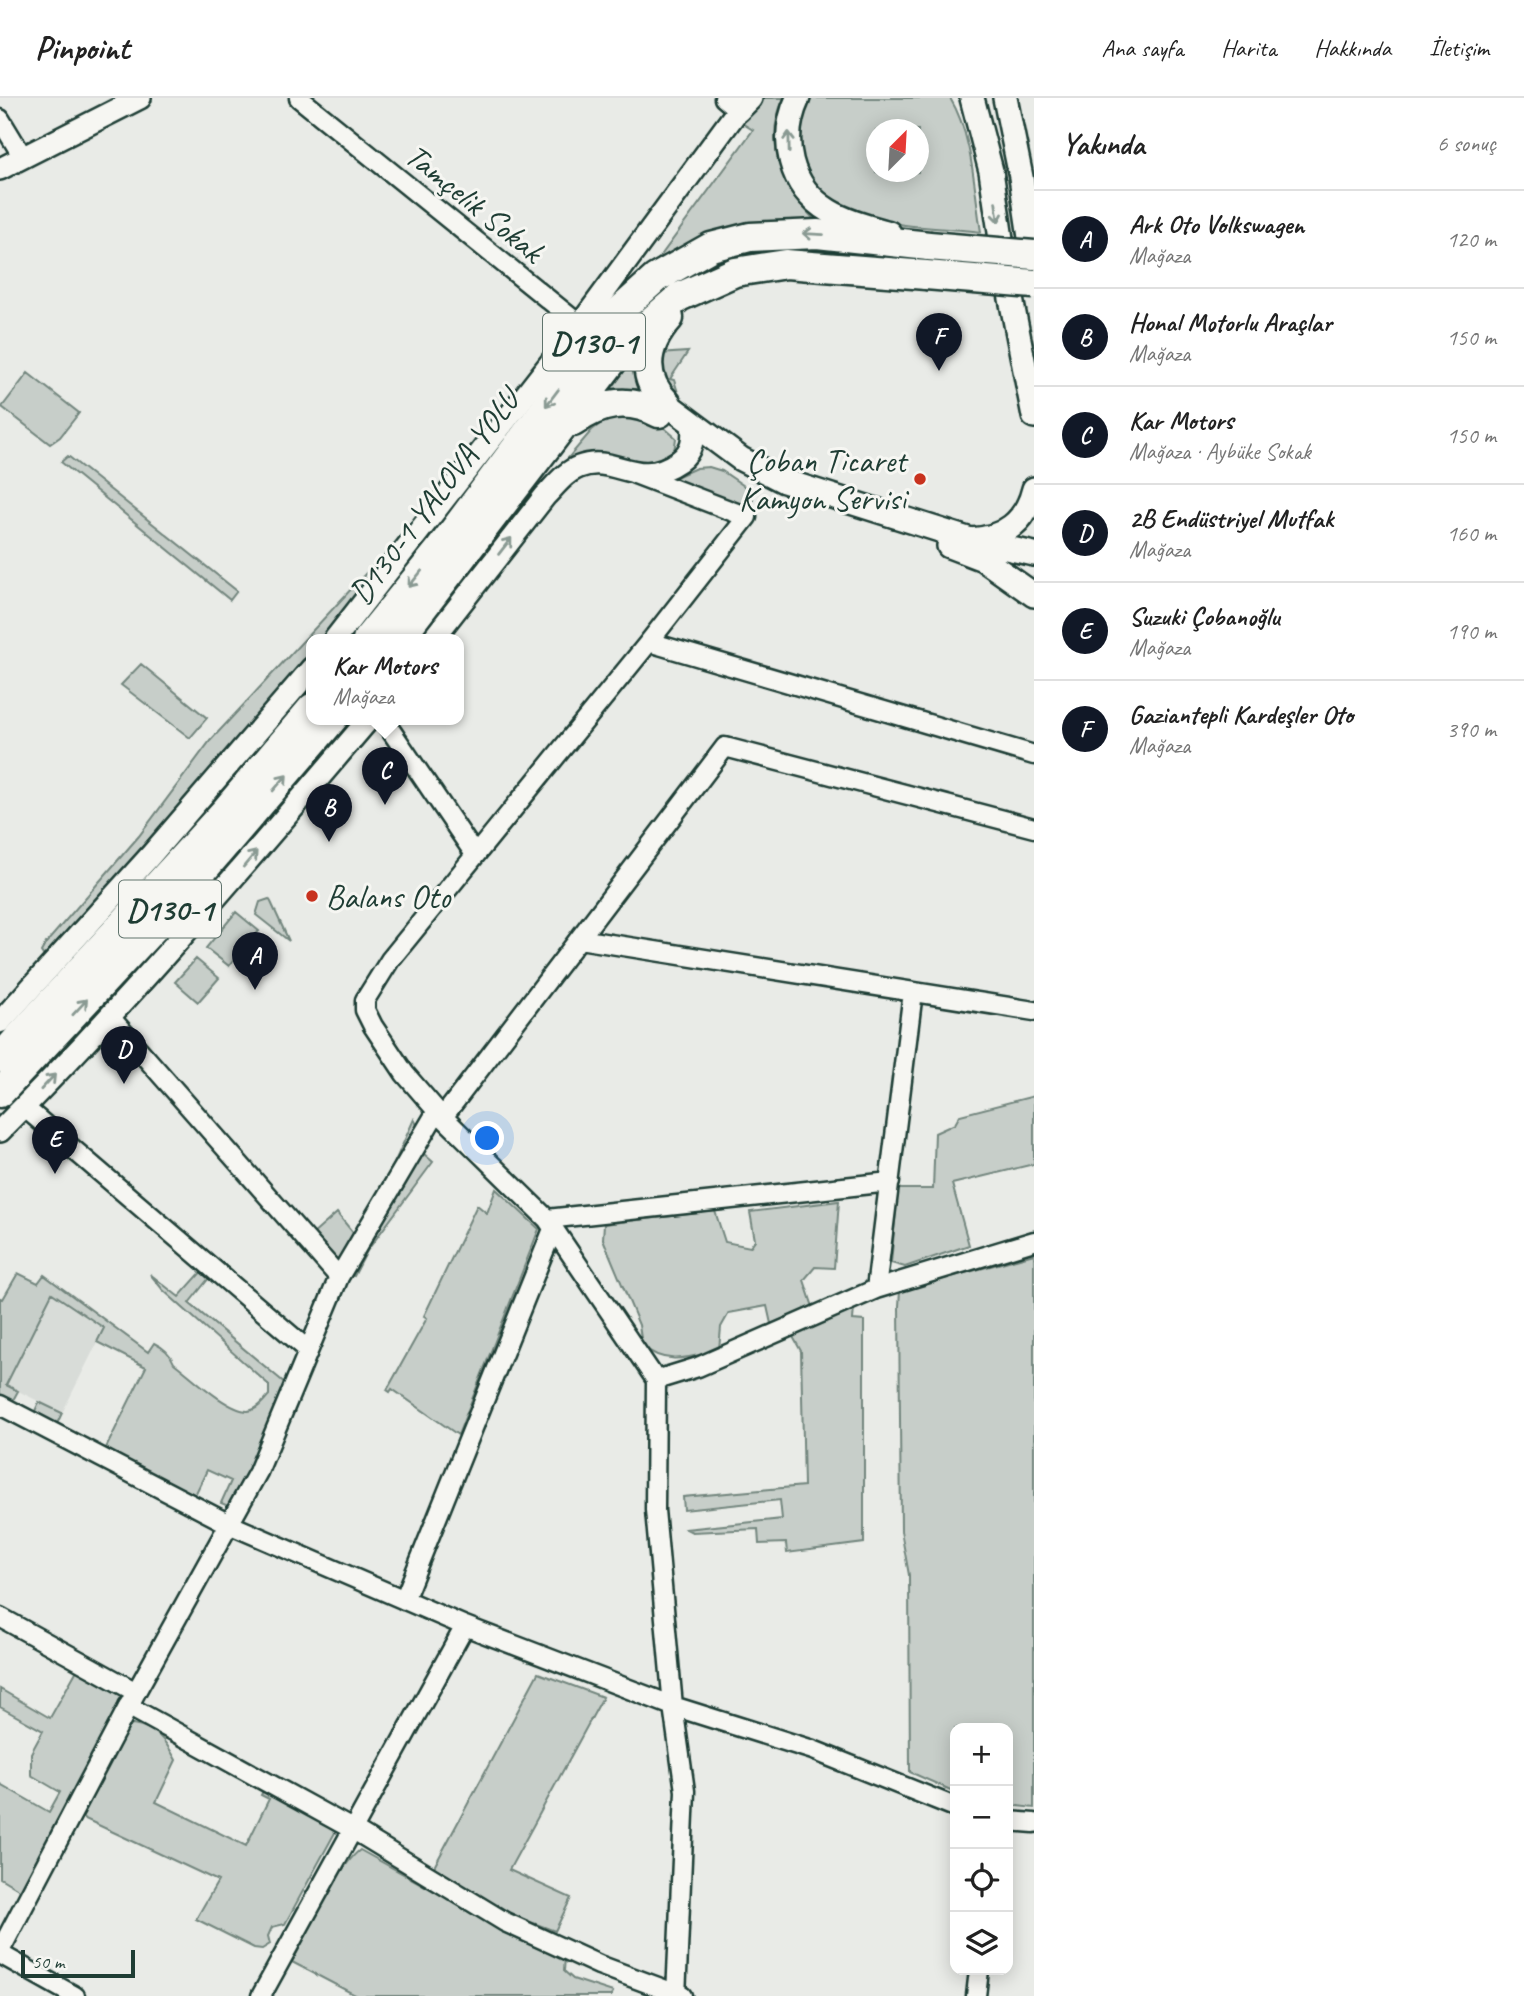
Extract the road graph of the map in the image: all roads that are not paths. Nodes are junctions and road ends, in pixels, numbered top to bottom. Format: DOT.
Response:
graph roads {
  1 [pos="140,98"];
  2 [pos="299,98"];
  3 [pos="798,98"];
  4 [pos="958,98"];
  5 [pos="972,98"];
  6 [pos="1005,98"];
  7 [pos="740,101"];
  8 [pos="0,119"];
  9 [pos="23,158"];
  10 [pos="0,169"];
  11 [pos="991,171"];
  12 [pos="1028,181"];
  13 [pos="929,246"];
  14 [pos="1034,255"];
  15 [pos="1034,264"];
  16 [pos="711,281"];
  17 [pos="1034,284"];
  18 [pos="580,325"];
  19 [pos="663,408"];
  20 [pos="1034,416"];
  21 [pos="562,429"];
  22 [pos="693,430"];
  23 [pos="631,472"];
  24 [pos="1034,489"];
  25 [pos="971,540"];
  26 [pos="1034,554"];
  27 [pos="1034,595"];
  28 [pos="339,634"];
  29 [pos="371,634"];
  30 [pos="403,634"];
  31 [pos="437,634"];
  32 [pos="649,642"];
  33 [pos="306,675"];
  34 [pos="306,715"];
  35 [pos="329,725"];
  36 [pos="364,725"];
  37 [pos="387,725"];
  38 [pos="1034,755"];
  39 [pos="1034,828"];
  40 [pos="474,853"];
  41 [pos="579,939"];
  42 [pos="913,992"];
  43 [pos="1034,1011"];
  44 [pos="110,1017"];
  45 [pos="0,1022"];
  46 [pos="0,1058"];
  47 [pos="0,1093"];
  48 [pos="24,1107"];
  49 [pos="440,1114"];
  50 [pos="0,1131"];
  51 [pos="890,1182"];
  52 [pos="550,1224"];
  53 [pos="1034,1241"];
  54 [pos="339,1278"];
  55 [pos="876,1289"];
  56 [pos="308,1350"];
  57 [pos="656,1380"];
  58 [pos="0,1405"];
  59 [pos="231,1525"];
  60 [pos="404,1600"];
  61 [pos="0,1617"];
  62 [pos="466,1626"];
  63 [pos="132,1699"];
  64 [pos="673,1706"];
  65 [pos="950,1805"];
  66 [pos="1013,1822"];
  67 [pos="1034,1824"];
  68 [pos="352,1829"];
  69 [pos="0,1952"];
  70 [pos="978,1975"];
  71 [pos="75,1996"];
  72 [pos="261,1996"];
  73 [pos="678,1996"];
  74 [pos="976,1996"];
  1 -- 9 [label="street"];
  2 -- 18 [label="street, Tamçelik Sokak"];
  13 -- 3 [label="main road, one-way"];
  4 -- 11 [label="main road"];
  5 -- 11 [label="main road"];
  6 -- 12 [label="main road"];
  7 -- 18 [label="street"];
  8 -- 9 [label="street"];
  9 -- 10 [label="street"];
  11 -- 20 [label="main road, one-way"];
  12 -- 15 [label="main road"];
  13 -- 14 [label="highway, D130-1 YALOVA YOLU / D130-1, bridge"];
  13 -- 29 [label="highway, D130-1 YALOVA YOLU / D130-1, one-way"];
  16 -- 17 [label="highway, D130-1, bridge"];
  16 -- 19 [label="highway"];
  16 -- 21 [label="highway, D130-1"];
  18 -- 28 [label="street"];
  19 -- 21 [label="highway"];
  19 -- 22 [label="main road"];
  21 -- 30 [label="highway, D130-1"];
  22 -- 23 [label="street"];
  22 -- 25 [label="main road"];
  22 -- 27 [label="main road"];
  31 -- 23 [label="street, one-way"];
  23 -- 32 [label="street"];
  24 -- 25 [label="main road"];
  25 -- 26 [label="main road"];
  32 -- 38 [label="street"];
  32 -- 40 [label="street"];
  33 -- 45 [label="street"];
  34 -- 46 [label="highway, D130-1"];
  47 -- 35 [label="highway, D130-1, one-way"];
  44 -- 36 [label="street, one-way"];
  37 -- 40 [label="street"];
  39 -- 41 [label="street"];
  40 -- 49 [label="street"];
  41 -- 42 [label="street"];
  41 -- 49 [label="street"];
  42 -- 43 [label="street"];
  42 -- 51 [label="street"];
  48 -- 44 [label="street, one-way"];
  44 -- 54 [label="street"];
  48 -- 50 [label="street"];
  48 -- 56 [label="street"];
  49 -- 52 [label="street"];
  49 -- 54 [label="street"];
  51 -- 52 [label="street"];
  51 -- 55 [label="street"];
  52 -- 57 [label="street"];
  52 -- 60 [label="street"];
  53 -- 55 [label="street"];
  54 -- 56 [label="street"];
  55 -- 57 [label="street"];
  56 -- 59 [label="street"];
  57 -- 64 [label="street"];
  58 -- 59 [label="street"];
  59 -- 60 [label="street"];
  59 -- 63 [label="street"];
  60 -- 62 [label="street"];
  61 -- 63 [label="street"];
  62 -- 64 [label="street"];
  62 -- 68 [label="street"];
  63 -- 68 [label="street"];
  63 -- 69 [label="street"];
  64 -- 65 [label="street"];
  64 -- 73 [label="street"];
  66 -- 67 [label="street"];
  68 -- 72 [label="street"];
  68 -- 73 [label="street"];
  69 -- 71 [label="street"];
  70 -- 74 [label="street"];
}
